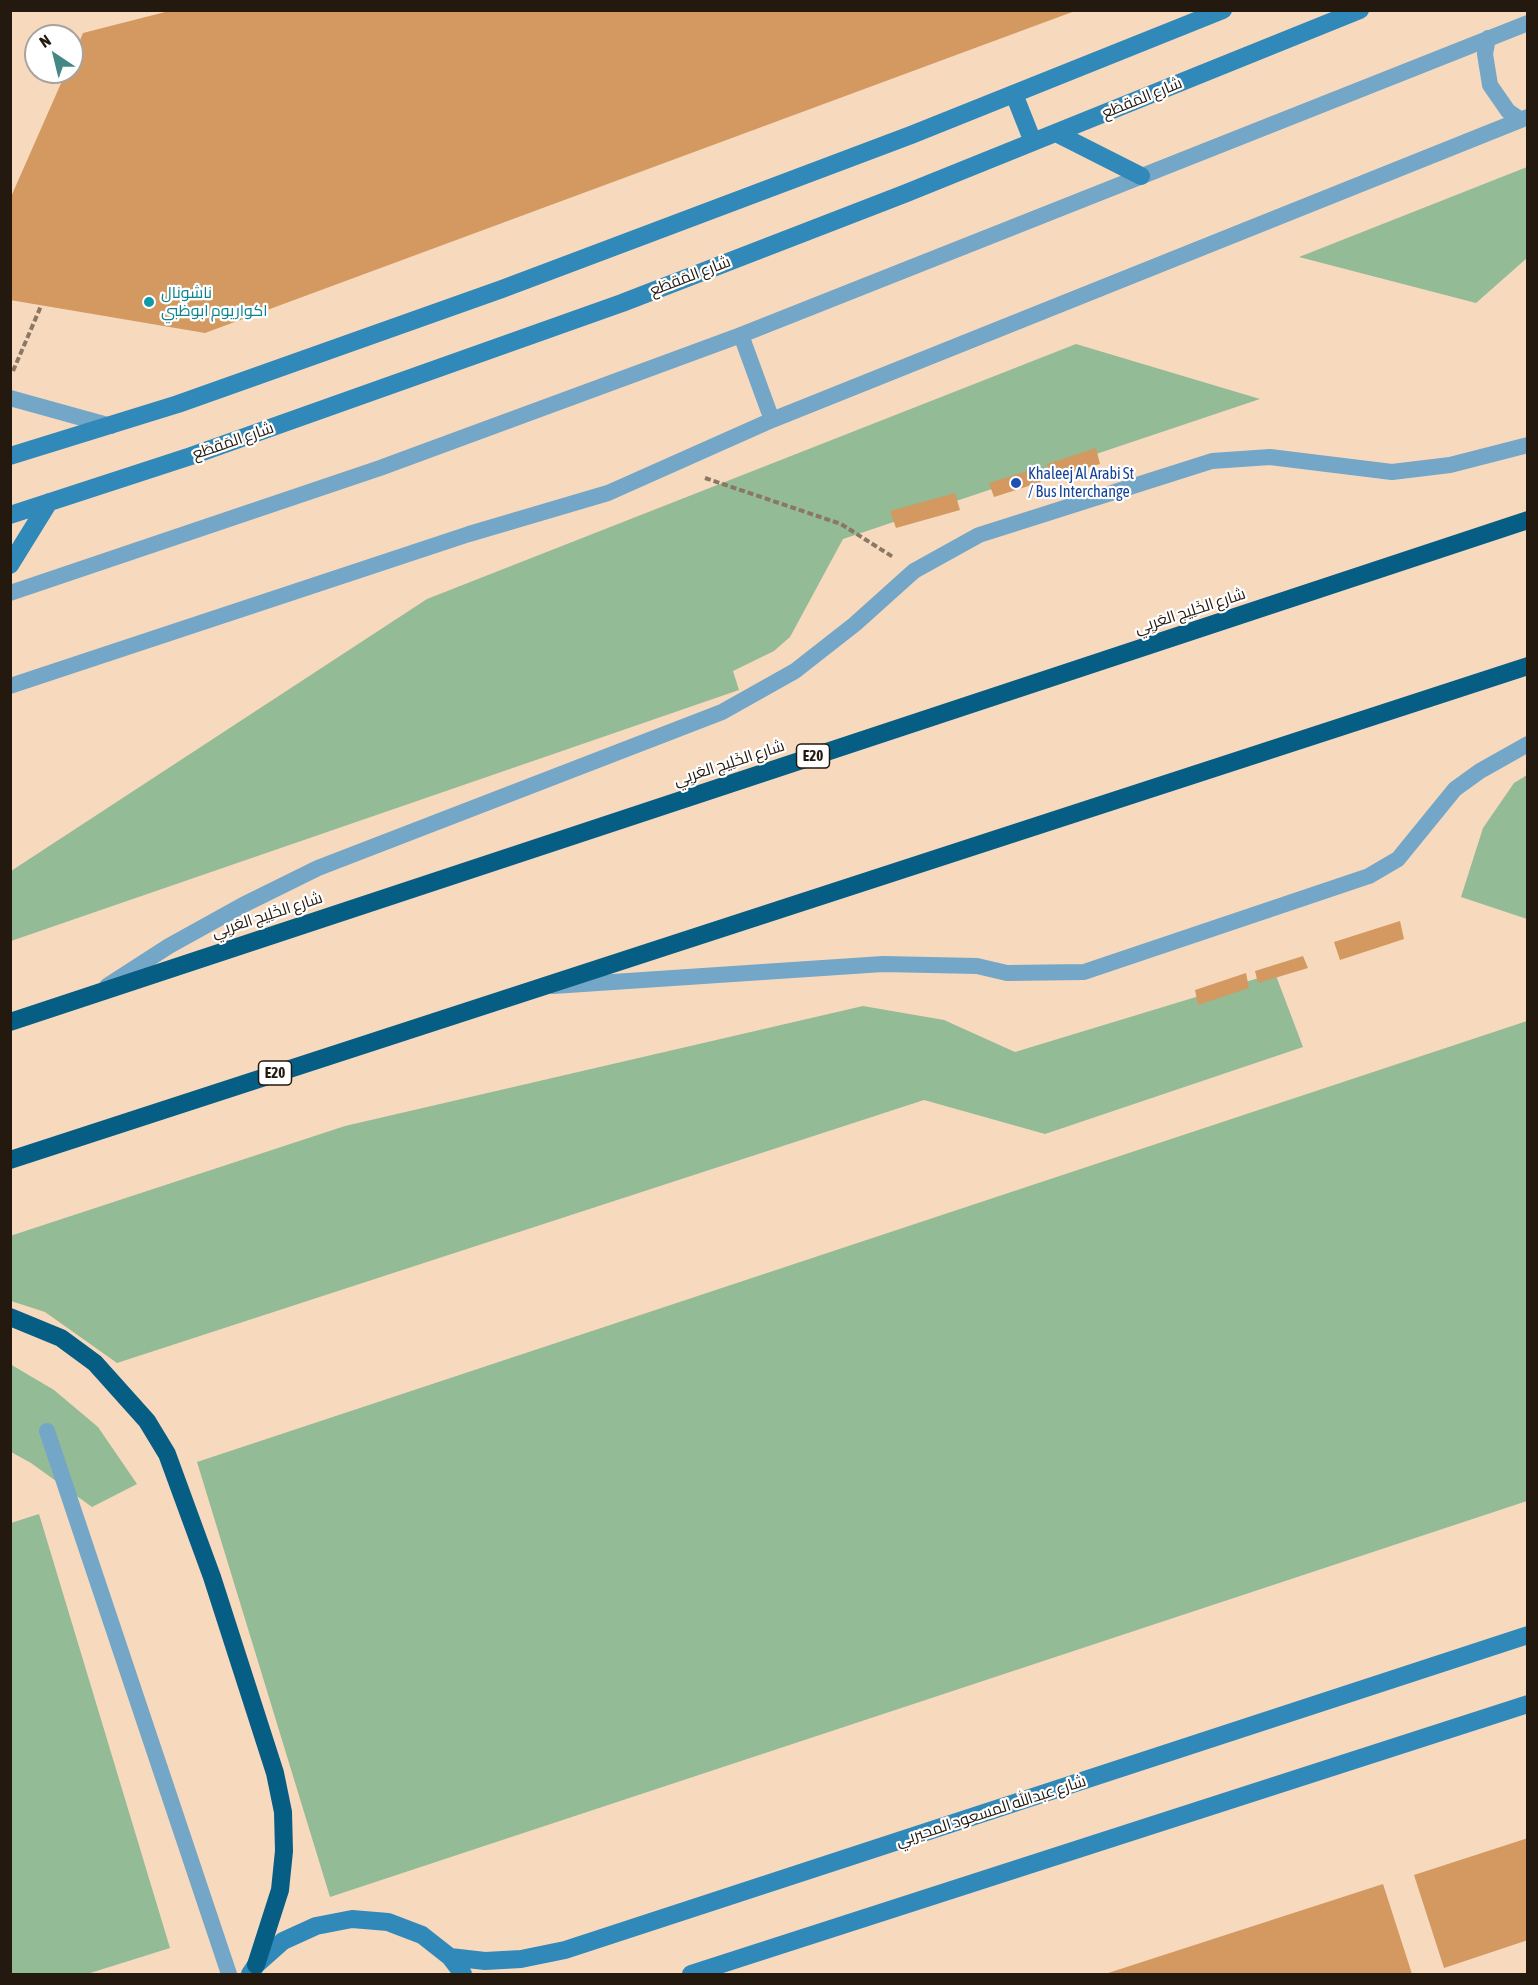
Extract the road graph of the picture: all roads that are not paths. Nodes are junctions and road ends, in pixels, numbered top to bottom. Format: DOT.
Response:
graph roads {
  1 [pos="1223,10"];
  2 [pos="1360,10"];
  3 [pos="1527,23"];
  4 [pos="1488,38"];
  5 [pos="1014,94"];
  6 [pos="1524,118"];
  7 [pos="1056,133"];
  8 [pos="1033,142"];
  9 [pos="1141,176"];
  10 [pos="741,335"];
  11 [pos="10,398"];
  12 [pos="772,420"];
  13 [pos="111,426"];
  14 [pos="1527,446"];
  15 [pos="10,456"];
  16 [pos="49,502"];
  17 [pos="10,514"];
  18 [pos="1527,520"];
  19 [pos="10,566"];
  20 [pos="10,593"];
  21 [pos="1527,666"];
  22 [pos="10,686"];
  23 [pos="1527,744"];
  24 [pos="539,987"];
  25 [pos="99,991"];
  26 [pos="10,1022"];
  27 [pos="10,1160"];
  28 [pos="10,1317"];
  29 [pos="46,1431"];
  30 [pos="1527,1635"];
  31 [pos="1527,1704"];
  32 [pos="450,1957"];
  33 [pos="253,1970"];
  34 [pos="229,1974"];
  35 [pos="463,1974"];
  36 [pos="691,1974"];
  1 -- 5 [label="street"];
  2 -- 7 [label="street, شارع المَقطَع"];
  3 -- 4 [label="lane"];
  4 -- 6 [label="lane"];
  4 -- 9 [label="lane"];
  5 -- 8 [label="street"];
  5 -- 13 [label="street"];
  6 -- 12 [label="lane"];
  7 -- 8 [label="street, شارع المَقطَع"];
  7 -- 9 [label="street"];
  8 -- 16 [label="street, شارع المَقطَع"];
  9 -- 10 [label="lane"];
  10 -- 12 [label="lane"];
  10 -- 20 [label="lane"];
  11 -- 13 [label="lane"];
  12 -- 22 [label="lane"];
  13 -- 15 [label="street"];
  14 -- 25 [label="lane"];
  16 -- 17 [label="street, شارع المَقطَع"];
  16 -- 19 [label="street"];
  18 -- 25 [label="highway, شارع الخَلِيج العَربِي / E20"];
  21 -- 24 [label="highway, E20"];
  23 -- 24 [label="lane"];
  24 -- 27 [label="highway, E20"];
  25 -- 26 [label="highway, شارع الخَلِيج العَربِي / E20"];
  28 -- 33 [label="highway"];
  29 -- 34 [label="lane"];
  30 -- 32 [label="street, شارع عبدالله المسعود المحيربي"];
  31 -- 36 [label="street"];
  32 -- 33 [label="street"];
  32 -- 35 [label="street"];
}
